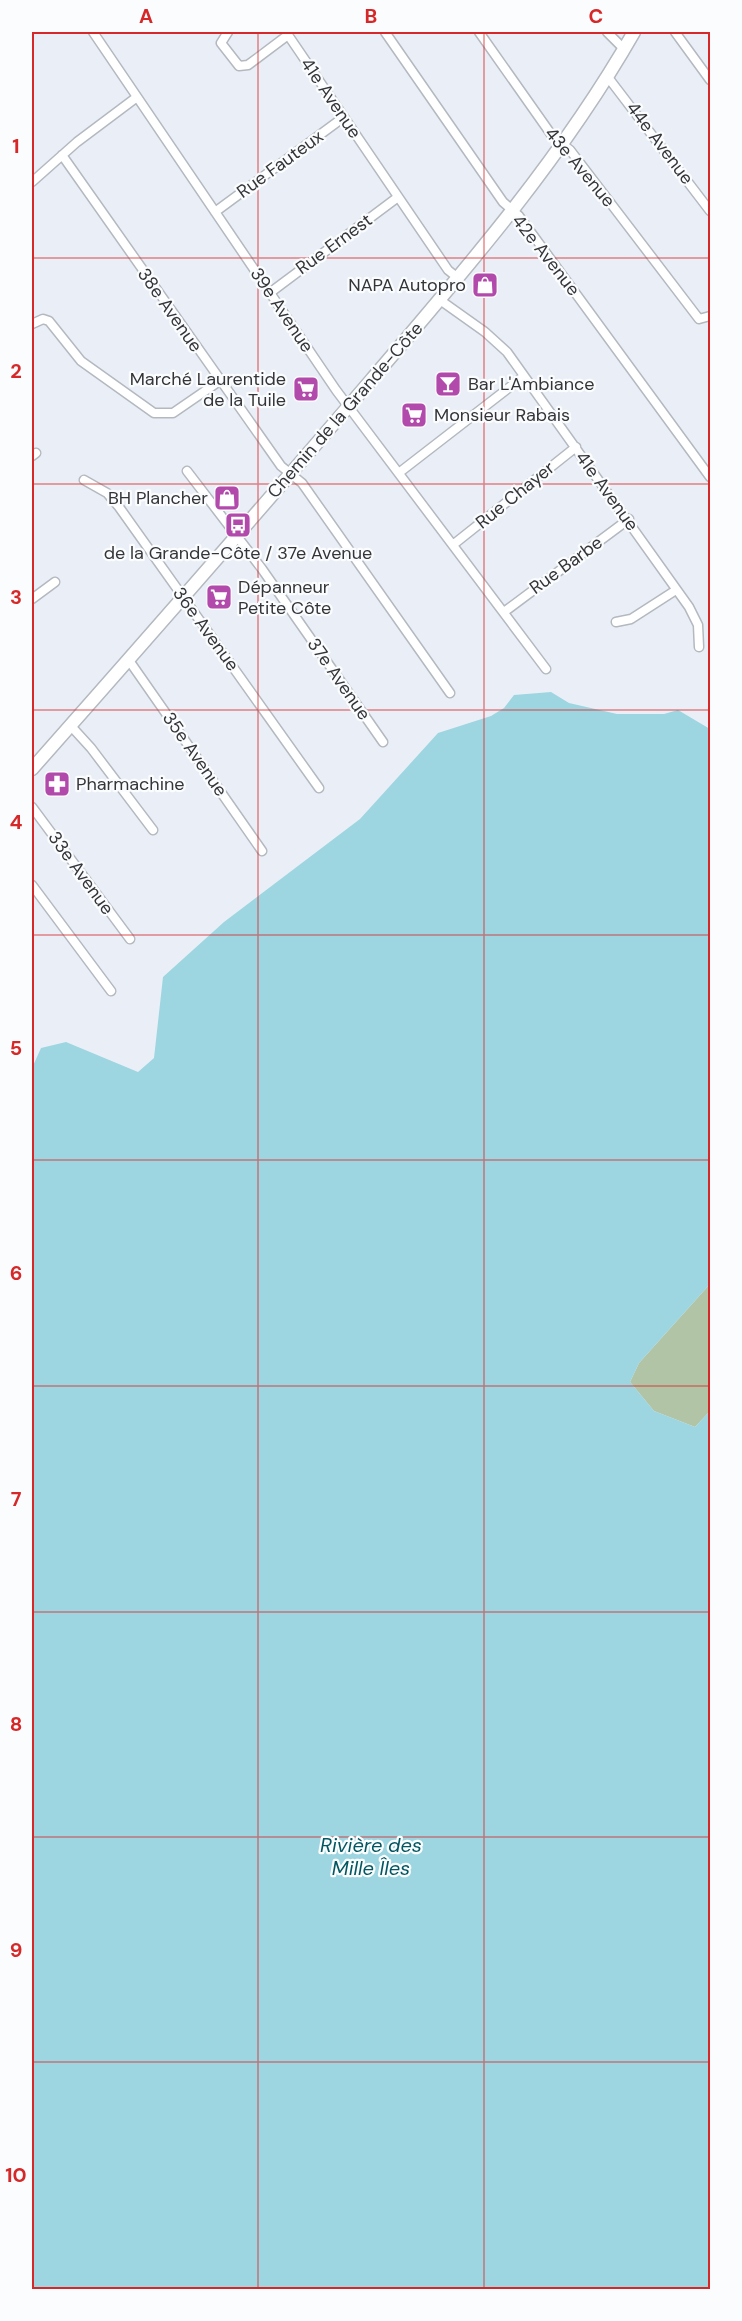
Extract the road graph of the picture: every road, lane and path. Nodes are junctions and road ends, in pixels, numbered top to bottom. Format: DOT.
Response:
graph roads {
  1 [pos="93,32"];
  2 [pos="228,32"];
  3 [pos="386,32"];
  4 [pos="479,32"];
  5 [pos="607,32"];
  6 [pos="634,32"];
  7 [pos="675,32"];
  8 [pos="287,33"];
  9 [pos="624,49"];
  10 [pos="607,76"];
  11 [pos="711,80"];
  12 [pos="137,97"];
  13 [pos="344,117"];
  14 [pos="563,145"];
  15 [pos="62,155"];
  16 [pos="32,182"];
  17 [pos="398,197"];
  18 [pos="512,210"];
  19 [pos="711,211"];
  20 [pos="215,212"];
  21 [pos="458,278"];
  22 [pos="271,292"];
  23 [pos="440,300"];
  24 [pos="711,316"];
  25 [pos="32,324"];
  26 [pos="524,376"];
  27 [pos="221,380"];
  28 [pos="349,407"];
  29 [pos="576,447"];
  30 [pos="187,471"];
  31 [pos="400,472"];
  32 [pos="291,474"];
  33 [pos="711,477"];
  34 [pos="84,480"];
  35 [pos="629,519"];
  36 [pos="236,537"];
  37 [pos="454,544"];
  38 [pos="55,582"];
  39 [pos="676,590"];
  40 [pos="183,598"];
  41 [pos="32,599"];
  42 [pos="504,612"];
  43 [pos="616,622"];
  44 [pos="699,647"];
  45 [pos="128,659"];
  46 [pos="546,669"];
  47 [pos="450,693"];
  48 [pos="70,725"];
  49 [pos="384,742"];
  50 [pos="32,769"];
  51 [pos="319,788"];
  52 [pos="32,807"];
  53 [pos="153,830"];
  54 [pos="262,850"];
  55 [pos="32,885"];
  56 [pos="130,939"];
  57 [pos="111,991"];
  1 -- 12 [label="street, 39e Avenue"];
  2 -- 8 [label="street, 41e Avenue"];
  3 -- 18 [label="street, 42e Avenue"];
  4 -- 14 [label="street, 43e Avenue"];
  5 -- 9 [label="street"];
  6 -- 9 [label="main road, Chemin de la Grande-Côte"];
  7 -- 11 [label="street"];
  8 -- 13 [label="street, 41e Avenue"];
  9 -- 10 [label="main road, Chemin de la Grande-Côte"];
  10 -- 14 [label="main road, Chemin de la Grande-Côte"];
  10 -- 19 [label="street, 44e Avenue"];
  12 -- 15 [label="street"];
  12 -- 20 [label="street, 39e Avenue"];
  13 -- 17 [label="street, 41e Avenue"];
  13 -- 20 [label="street, Rue Fauteux"];
  14 -- 18 [label="main road, Chemin de la Grande-Côte"];
  14 -- 24 [label="street, 43e Avenue"];
  15 -- 16 [label="street"];
  15 -- 27 [label="street, 38e Avenue"];
  17 -- 21 [label="street, 41e Avenue"];
  17 -- 22 [label="street, Rue Ernest"];
  18 -- 21 [label="main road, Chemin de la Grande-Côte"];
  18 -- 33 [label="street, 42e Avenue"];
  20 -- 22 [label="street, 39e Avenue"];
  21 -- 23 [label="main road, Chemin de la Grande-Côte"];
  22 -- 28 [label="street, 39e Avenue"];
  23 -- 26 [label="street, 41e Avenue"];
  23 -- 28 [label="main road, Chemin de la Grande-Côte"];
  25 -- 27 [label="street"];
  26 -- 29 [label="street, 41e Avenue"];
  26 -- 31 [label="street"];
  27 -- 32 [label="street, 38e Avenue"];
  28 -- 31 [label="street, 39e Avenue"];
  28 -- 32 [label="main road, Chemin de la Grande-Côte"];
  29 -- 35 [label="street, 41e Avenue"];
  29 -- 37 [label="street, Rue Chayer"];
  30 -- 36 [label="street, 37e Avenue"];
  31 -- 37 [label="street, 39e Avenue"];
  32 -- 36 [label="main road, Chemin de la Grande-Côte"];
  32 -- 47 [label="street, 38e Avenue"];
  34 -- 40 [label="street, 36e Avenue"];
  35 -- 39 [label="street, 41e Avenue"];
  35 -- 42 [label="street, Rue Barbe"];
  36 -- 40 [label="main road, Chemin de la Grande-Côte"];
  36 -- 49 [label="street, 37e Avenue"];
  37 -- 42 [label="street, 39e Avenue"];
  38 -- 41 [label="street"];
  39 -- 43 [label="street"];
  39 -- 44 [label="street, 41e Avenue"];
  40 -- 45 [label="main road, Chemin de la Grande-Côte"];
  40 -- 51 [label="street, 36e Avenue"];
  42 -- 46 [label="street, 39e Avenue"];
  45 -- 48 [label="main road, Chemin de la Grande-Côte"];
  45 -- 54 [label="street, 35e Avenue"];
  48 -- 50 [label="main road, Chemin de la Grande-Côte"];
  48 -- 53 [label="street"];
  52 -- 56 [label="street, 33e Avenue"];
  55 -- 57 [label="street"];
}
